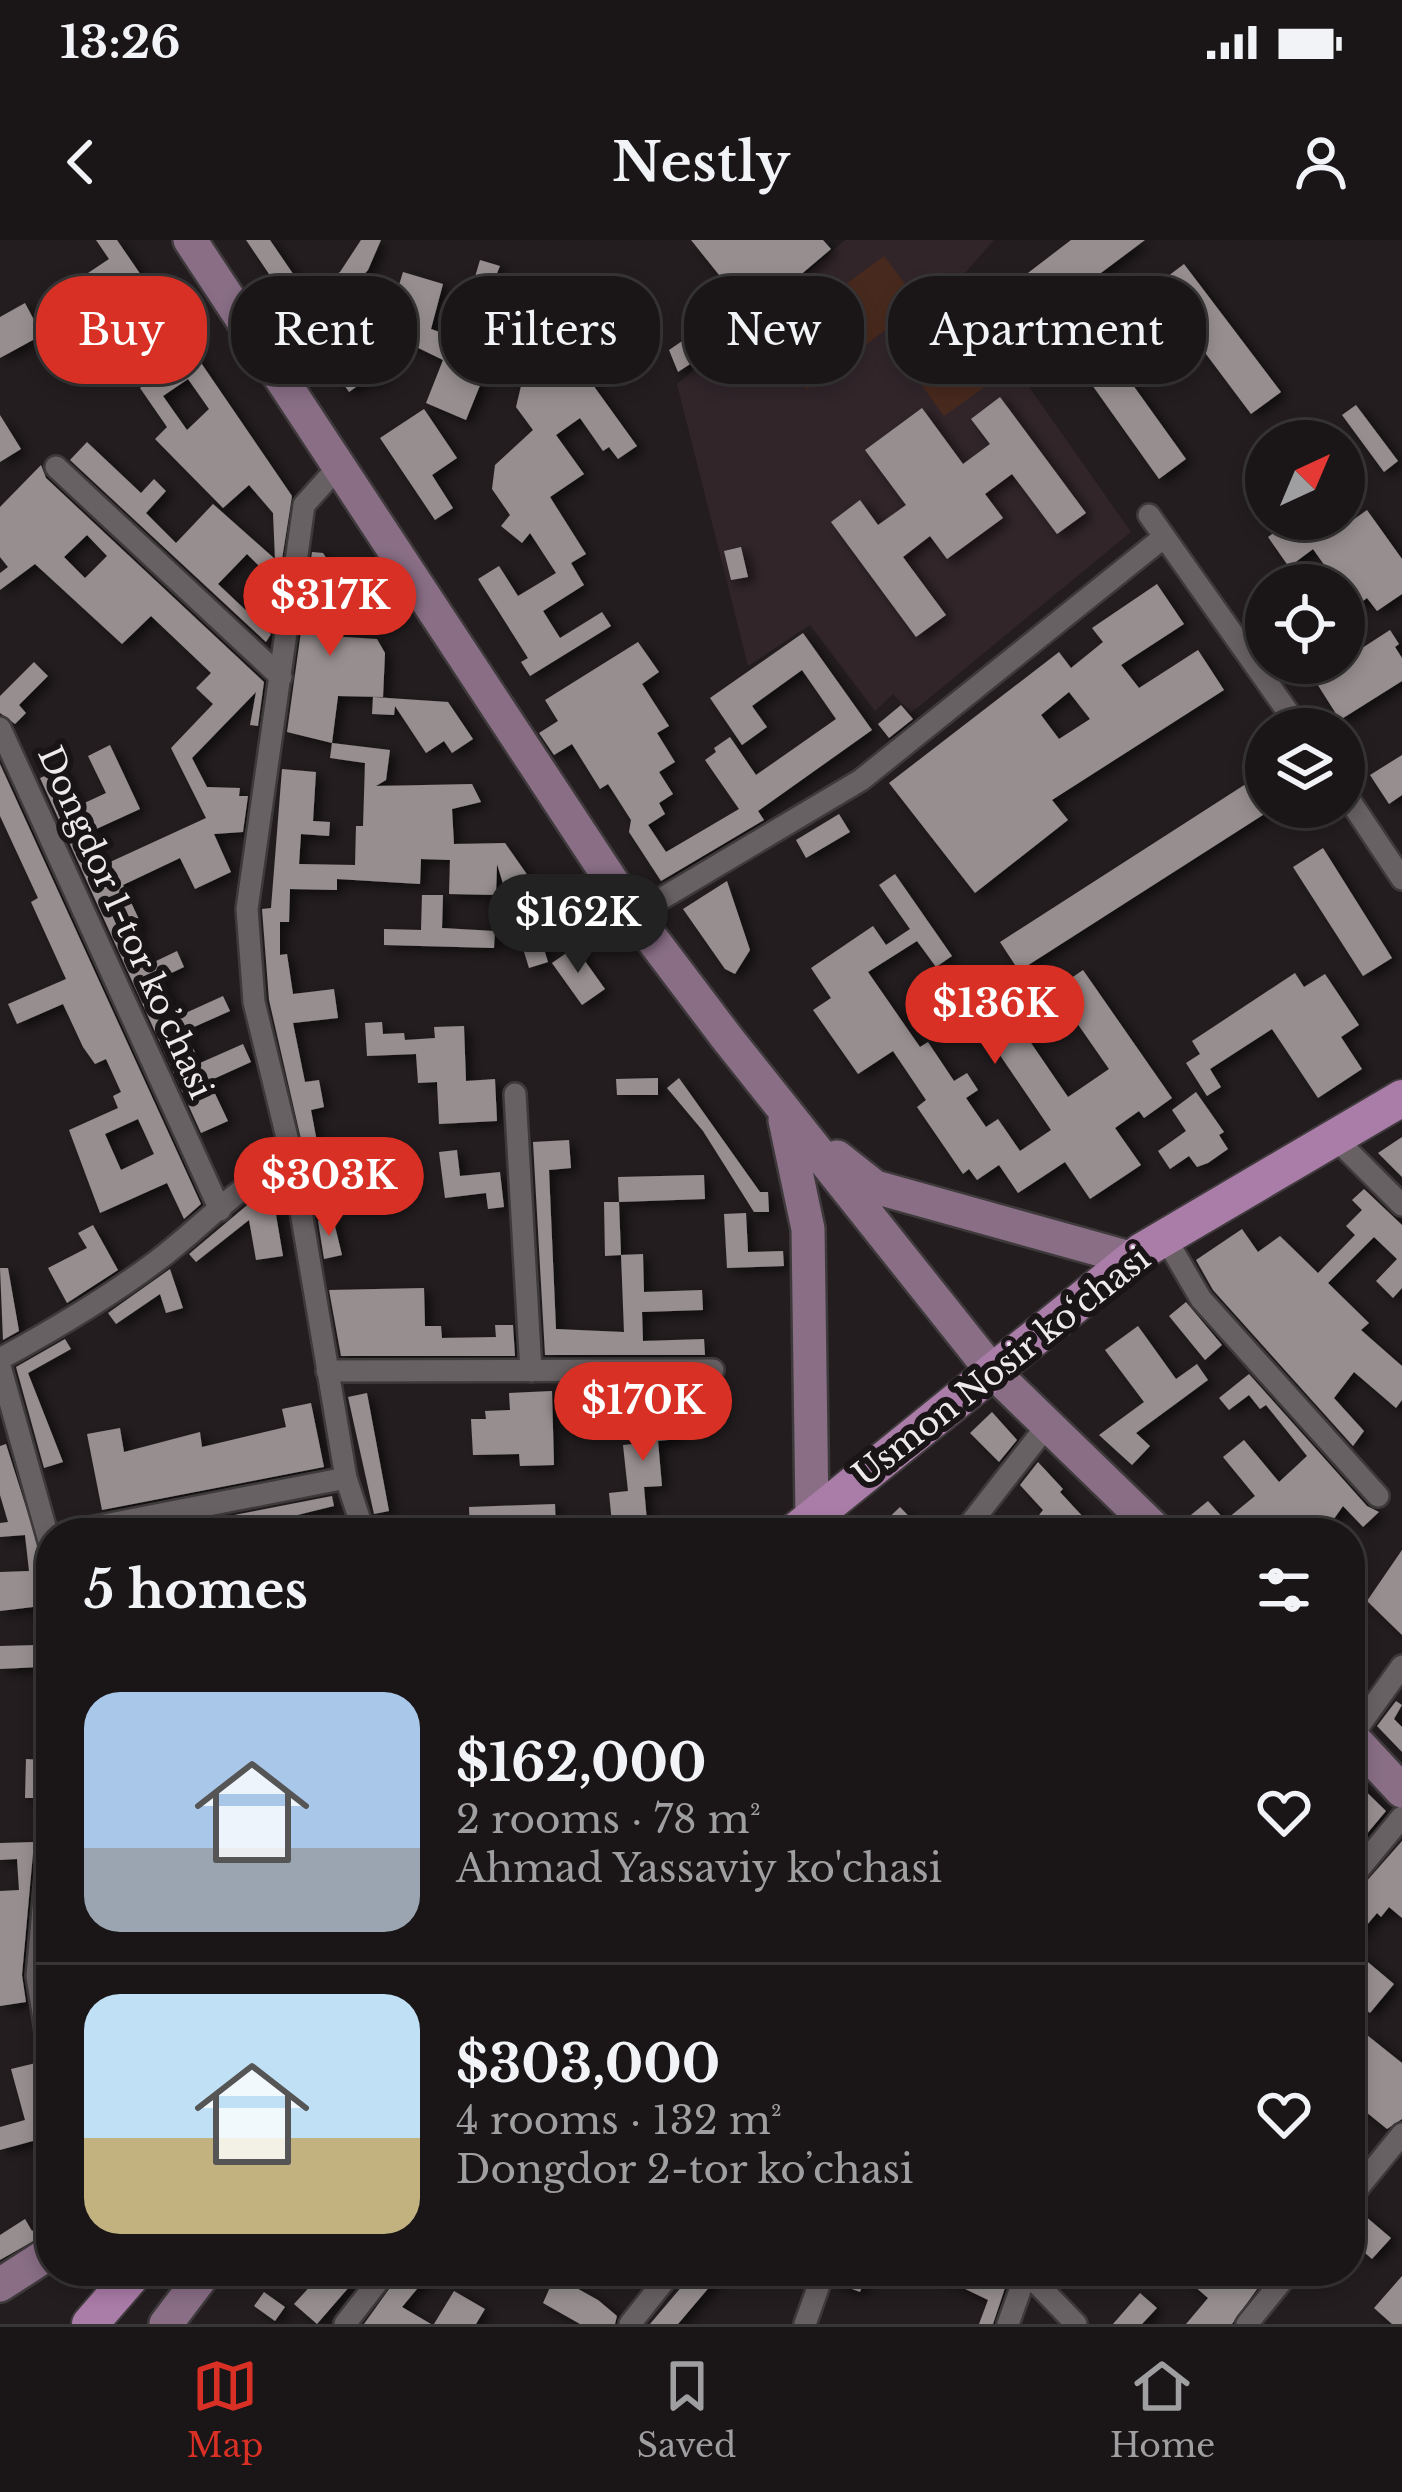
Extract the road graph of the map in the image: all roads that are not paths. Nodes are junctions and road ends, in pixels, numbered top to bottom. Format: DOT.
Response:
graph roads {
  1 [pos="190,240"];
  2 [pos="339,466"];
  3 [pos="56,467"];
  4 [pos="1149,515"];
  5 [pos="1164,537"];
  6 [pos="281,677"];
  7 [pos="1285,708"];
  8 [pos="0,728"];
  9 [pos="1365,824"];
  10 [pos="1402,880"];
  11 [pos="634,915"];
  12 [pos="515,1094"];
  13 [pos="1402,1098"];
  14 [pos="783,1113"];
  15 [pos="1335,1138"];
  16 [pos="292,1158"];
  17 [pos="1402,1205"];
  18 [pos="220,1210"];
  19 [pos="1166,1239"];
  20 [pos="1133,1259"];
  21 [pos="0,1363"];
  22 [pos="532,1370"];
  23 [pos="713,1370"];
  24 [pos="327,1371"];
  25 [pos="992,1371"];
  26 [pos="1049,1423"];
  27 [pos="346,1478"];
  28 [pos="1378,1496"];
  29 [pos="48,1518"];
  30 [pos="151,1518"];
  31 [pos="359,1518"];
  32 [pos="802,1518"];
  33 [pos="809,1518"];
  34 [pos="976,1518"];
  35 [pos="1144,1518"];
  36 [pos="1402,1666"];
  37 [pos="1365,1717"];
  38 [pos="1365,1751"];
  39 [pos="1402,1791"];
  40 [pos="1402,1817"];
  41 [pos="1365,1862"];
  42 [pos="1402,2134"];
  43 [pos="1365,2180"];
  44 [pos="36,2262"];
  45 [pos="0,2285"];
  46 [pos="123,2286"];
  47 [pos="195,2286"];
  48 [pos="374,2286"];
  49 [pos="660,2286"];
  50 [pos="819,2286"];
  51 [pos="1021,2286"];
  52 [pos="1040,2286"];
  53 [pos="1278,2286"];
  54 [pos="90,2324"];
  55 [pos="166,2324"];
  56 [pos="345,2324"];
  57 [pos="630,2324"];
  58 [pos="805,2324"];
  59 [pos="1008,2324"];
  60 [pos="1076,2324"];
  61 [pos="1247,2324"];
  1 -- 2 [label="main road"];
  2 -- 6 [label="street"];
  2 -- 11 [label="main road"];
  3 -- 6 [label="street"];
  4 -- 5 [label="street"];
  5 -- 7 [label="street"];
  5 -- 11 [label="street"];
  6 -- 16 [label="street"];
  8 -- 18 [label="street, Dongdor 1-tor koʼchasi"];
  9 -- 10 [label="street"];
  11 -- 14 [label="main road"];
  12 -- 22 [label="street"];
  13 -- 15 [label="main road, Usmon Nosir ko‘chasi"];
  14 -- 20 [label="main road"];
  14 -- 25 [label="main road"];
  14 -- 32 [label="main road"];
  15 -- 17 [label="street"];
  15 -- 19 [label="main road, Usmon Nosir ko‘chasi"];
  16 -- 18 [label="street"];
  16 -- 24 [label="street"];
  18 -- 21 [label="street"];
  19 -- 20 [label="main road, Usmon Nosir ko‘chasi"];
  19 -- 28 [label="street"];
  20 -- 25 [label="main road, Usmon Nosir ko‘chasi"];
  21 -- 29 [label="street"];
  22 -- 23 [label="street"];
  22 -- 24 [label="street"];
  24 -- 27 [label="street"];
  25 -- 26 [label="main road"];
  25 -- 33 [label="main road, Usmon Nosir ko‘chasi"];
  26 -- 34 [label="street"];
  26 -- 35 [label="main road"];
  27 -- 30 [label="street"];
  27 -- 31 [label="street"];
  36 -- 37 [label="street"];
  38 -- 39 [label="main road"];
  40 -- 41 [label="street"];
  42 -- 43 [label="street"];
  44 -- 45 [label="main road"];
  46 -- 54 [label="main road"];
  47 -- 55 [label="main road"];
  48 -- 56 [label="street"];
  49 -- 57 [label="street"];
  50 -- 58 [label="street"];
  51 -- 59 [label="street"];
  52 -- 60 [label="street"];
  53 -- 61 [label="street"];
}
